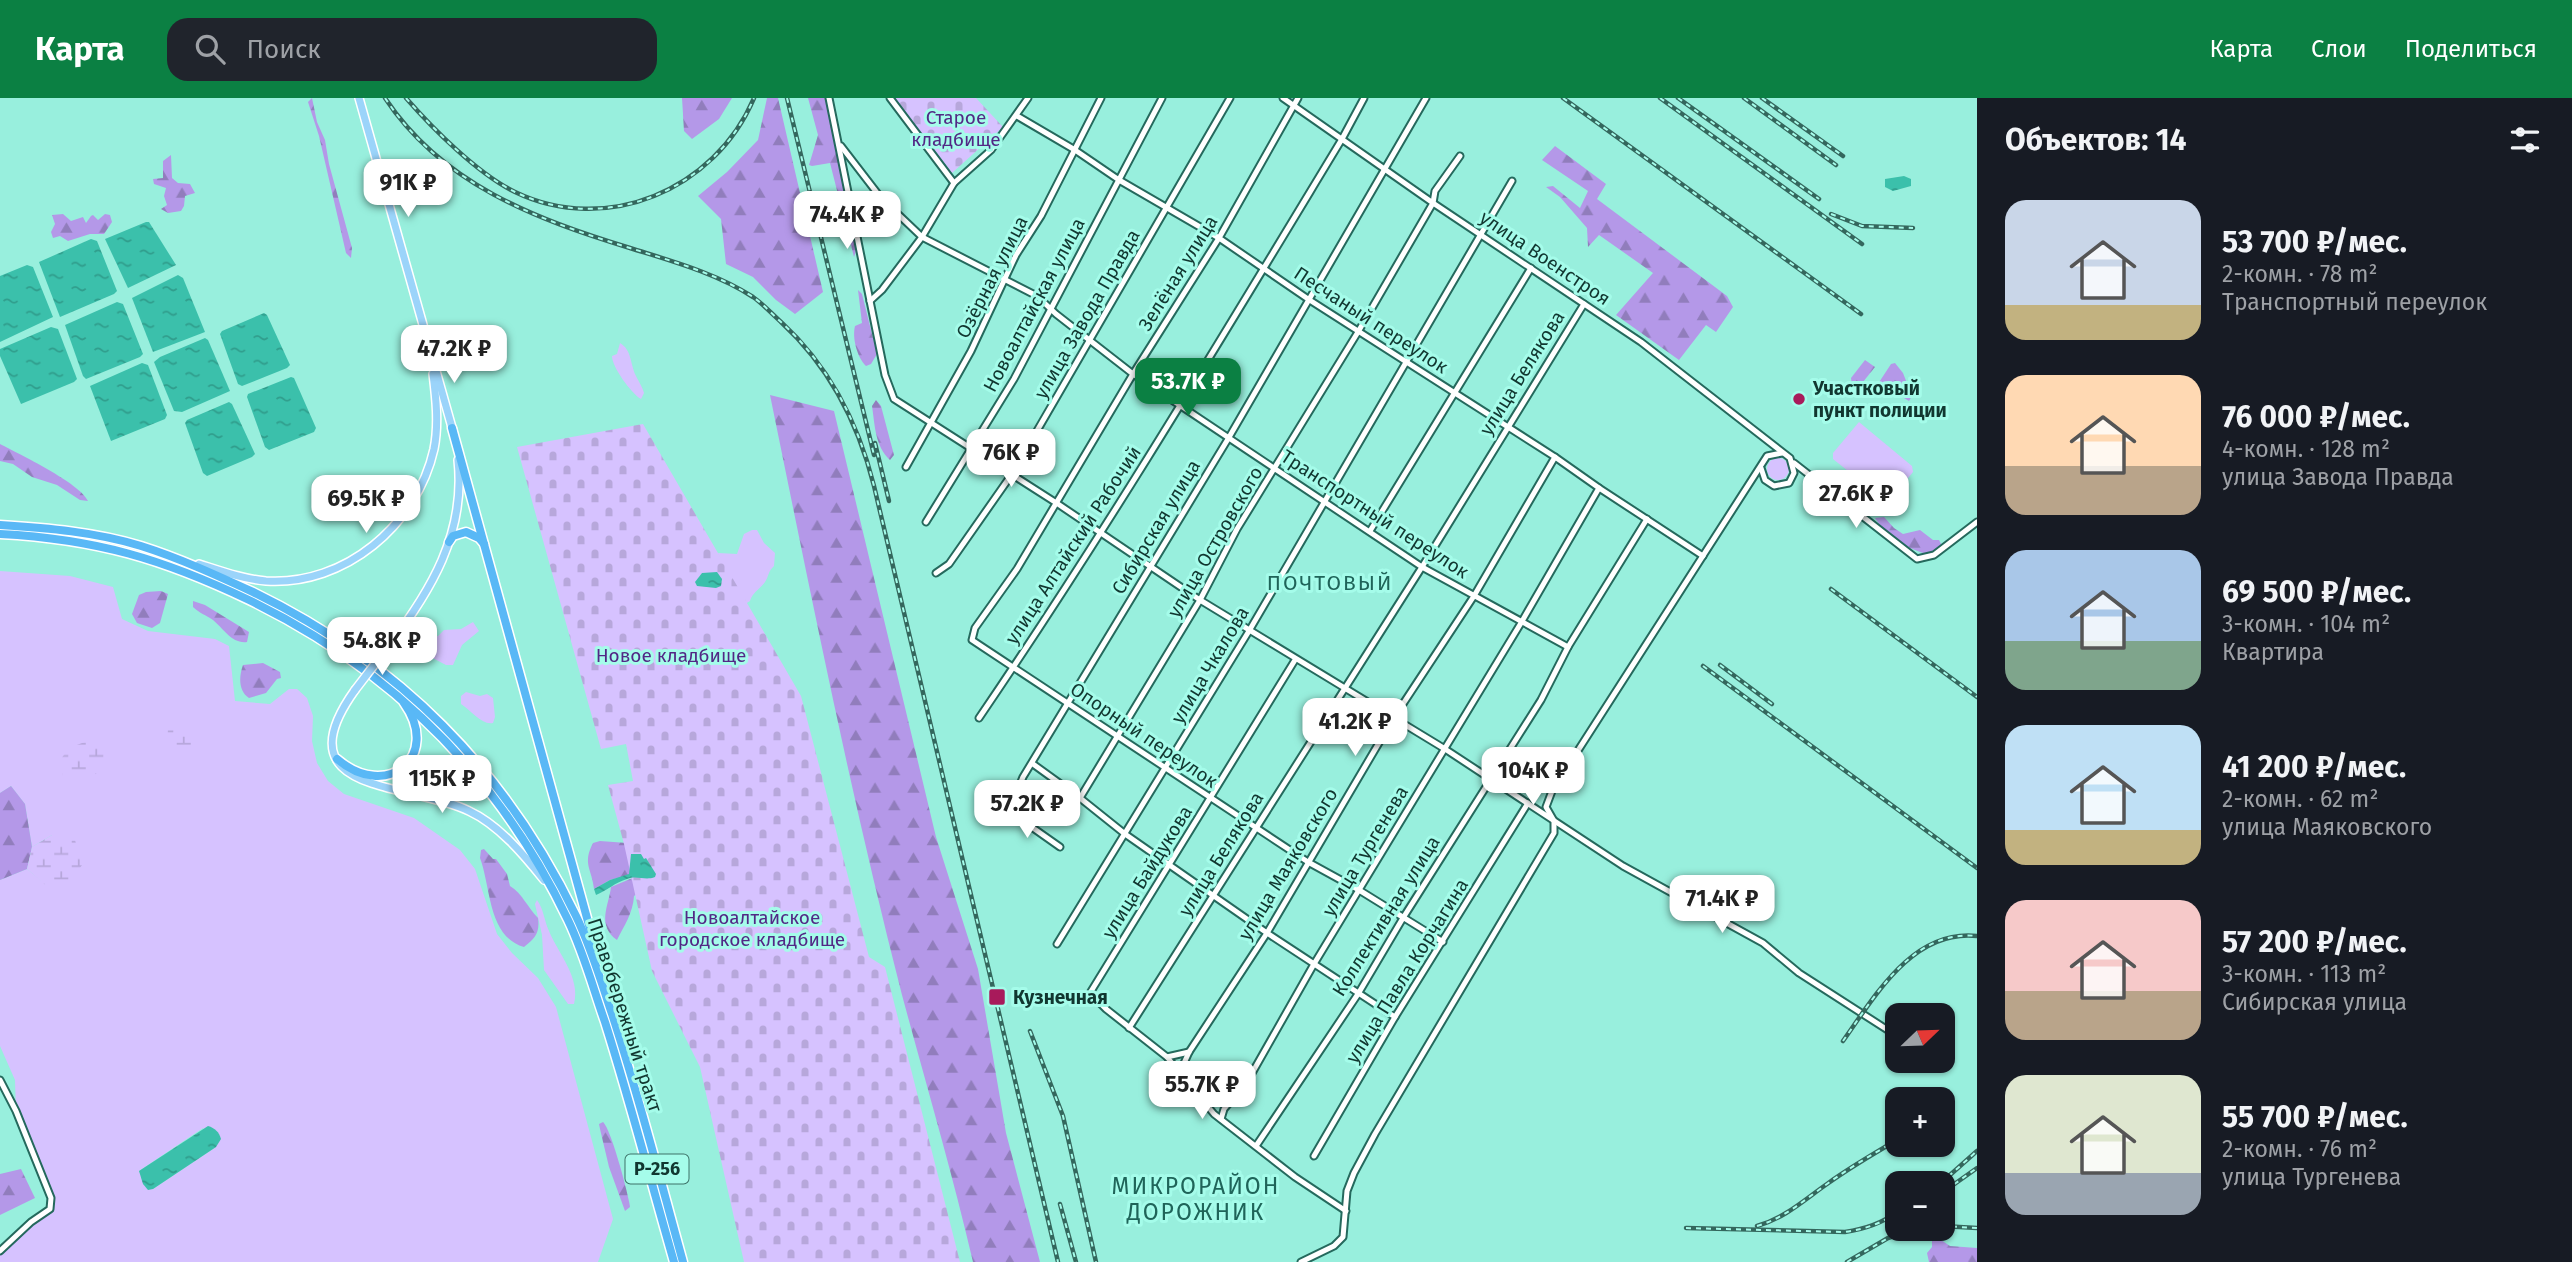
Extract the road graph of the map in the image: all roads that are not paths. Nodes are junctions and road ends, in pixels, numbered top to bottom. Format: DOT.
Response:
graph roads {
  1 [pos="359,98"];
  2 [pos="829,98"];
  3 [pos="890,98"];
  4 [pos="1028,98"];
  5 [pos="1101,98"];
  6 [pos="1162,98"];
  7 [pos="1230,98"];
  8 [pos="1283,98"];
  9 [pos="1298,98"];
  10 [pos="1364,98"];
  11 [pos="1426,98"];
  12 [pos="1294,105"];
  13 [pos="1017,116"];
  14 [pos="1342,139"];
  15 [pos="840,145"];
  16 [pos="1075,150"];
  17 [pos="1460,156"];
  18 [pos="1386,169"];
  19 [pos="1119,180"];
  20 [pos="1512,181"];
  21 [pos="954,183"];
  22 [pos="1433,203"];
  23 [pos="1167,206"];
  24 [pos="1480,233"];
  25 [pos="922,237"];
  26 [pos="1219,238"];
  27 [pos="1531,268"];
  28 [pos="1264,269"];
  29 [pos="1005,279"];
  30 [pos="1308,299"];
  31 [pos="870,300"];
  32 [pos="1584,304"];
  33 [pos="1050,307"];
  34 [pos="1358,332"];
  35 [pos="1090,341"];
  36 [pos="430,349"];
  37 [pos="1406,363"];
  38 [pos="1133,374"];
  39 [pos="1455,393"];
  40 [pos="1181,404"];
  41 [pos="932,423"];
  42 [pos="1507,426"];
  43 [pos="452,429"];
  44 [pos="1228,439"];
  45 [pos="1768,442"];
  46 [pos="972,449"];
  47 [pos="1782,453"];
  48 [pos="1767,456"];
  49 [pos="1555,457"];
  50 [pos="1793,462"];
  51 [pos="905,467"];
  52 [pos="1276,468"];
  53 [pos="1761,468"];
  54 [pos="1802,470"];
  55 [pos="1012,474"];
  56 [pos="1792,478"];
  57 [pos="1765,480"];
  58 [pos="1750,485"];
  59 [pos="1599,488"];
  60 [pos="1326,500"];
  61 [pos="1058,504"];
  62 [pos="1647,519"];
  63 [pos="926,522"];
  64 [pos="1977,522"];
  65 [pos="0,525"];
  66 [pos="1370,531"];
  67 [pos="1101,532"];
  68 [pos="0,534"];
  69 [pos="449,542"];
  70 [pos="487,550"];
  71 [pos="170,556"];
  72 [pos="1703,556"];
  73 [pos="1149,566"];
  74 [pos="1422,567"];
  75 [pos="936,573"];
  76 [pos="1474,596"];
  77 [pos="1200,600"];
  78 [pos="1521,623"];
  79 [pos="1249,631"];
  80 [pos="972,640"];
  81 [pos="1568,647"];
  82 [pos="1295,660"];
  83 [pos="1013,668"];
  84 [pos="1344,689"];
  85 [pos="396,692"];
  86 [pos="1068,703"];
  87 [pos="979,718"];
  88 [pos="1394,719"];
  89 [pos="1119,736"];
  90 [pos="1445,749"];
  91 [pos="337,759"];
  92 [pos="1033,764"];
  93 [pos="1165,768"];
  94 [pos="1490,779"];
  95 [pos="1080,798"];
  96 [pos="1211,799"];
  97 [pos="1528,803"];
  98 [pos="1554,821"];
  99 [pos="1256,828"];
  100 [pos="1125,834"];
  101 [pos="1060,847"];
  102 [pos="1308,862"];
  103 [pos="1170,865"];
  104 [pos="552,888"];
  105 [pos="1359,890"];
  106 [pos="1214,894"];
  107 [pos="1403,918"];
  108 [pos="1267,933"];
  109 [pos="1443,942"];
  110 [pos="1057,944"];
  111 [pos="1314,964"];
  112 [pos="1358,994"];
  113 [pos="1395,1017"];
  114 [pos="1129,1028"];
  115 [pos="1885,1028"];
  116 [pos="616,1043"];
  117 [pos="1189,1052"];
  118 [pos="1167,1057"];
  119 [pos="1180,1072"];
  120 [pos="0,1080"];
  121 [pos="1221,1119"];
  122 [pos="1256,1146"];
  123 [pos="1314,1156"];
  124 [pos="1346,1211"];
  125 [pos="0,1251"];
  126 [pos="672,1257"];
  127 [pos="667,1262"];
  128 [pos="683,1262"];
  129 [pos="1301,1262"];
  1 -- 36 [label="main road"];
  2 -- 15 [label="street"];
  3 -- 21 [label="street"];
  4 -- 13 [label="street"];
  5 -- 16 [label="street, Озёрная улица"];
  6 -- 19 [label="street, Новоалтайская улица"];
  7 -- 23 [label="street, улица Завода Правда"];
  8 -- 12 [label="street, улица Военстроя"];
  9 -- 12 [label="street, Зелёная улица"];
  10 -- 14 [label="street, улица Алтайский Рабочий"];
  11 -- 18 [label="street, Сибирская улица"];
  12 -- 14 [label="street, улица Военстроя"];
  12 -- 26 [label="street, Зелёная улица"];
  13 -- 16 [label="street, Песчаный переулок"];
  13 -- 21 [label="street"];
  14 -- 18 [label="street, улица Военстроя"];
  14 -- 28 [label="street, улица Алтайский Рабочий"];
  15 -- 25 [label="street, Транспортный переулок"];
  15 -- 31 [label="street"];
  16 -- 19 [label="street, Песчаный переулок"];
  16 -- 29 [label="street, Озёрная улица"];
  17 -- 22 [label="street, улица Островского"];
  18 -- 22 [label="street, улица Военстроя"];
  18 -- 30 [label="street, Сибирская улица"];
  19 -- 23 [label="street, Песчаный переулок"];
  19 -- 33 [label="street, Новоалтайская улица"];
  20 -- 24 [label="street, улица Чкалова"];
  21 -- 25 [label="street"];
  22 -- 24 [label="street, улица Военстроя"];
  22 -- 34 [label="street, улица Островского"];
  23 -- 26 [label="street, Песчаный переулок"];
  23 -- 35 [label="street, улица Завода Правда"];
  24 -- 27 [label="street, улица Военстроя"];
  24 -- 37 [label="street, улица Чкалова"];
  25 -- 29 [label="street, Транспортный переулок"];
  25 -- 31 [label="street"];
  26 -- 28 [label="street, Песчаный переулок"];
  26 -- 38 [label="street, Зелёная улица"];
  27 -- 32 [label="street, улица Военстроя"];
  27 -- 39 [label="street"];
  28 -- 30 [label="street, Песчаный переулок"];
  28 -- 40 [label="street, улица Алтайский Рабочий"];
  29 -- 33 [label="street, Транспортный переулок"];
  29 -- 41 [label="street, Озёрная улица"];
  30 -- 34 [label="street, Песчаный переулок"];
  30 -- 44 [label="street, Сибирская улица"];
  31 -- 41 [label="street"];
  32 -- 42 [label="street, улица Белякова"];
  32 -- 45 [label="street, улица Военстроя"];
  33 -- 35 [label="street, Транспортный переулок"];
  33 -- 46 [label="street, Новоалтайская улица"];
  34 -- 37 [label="street, Песчаный переулок"];
  34 -- 52 [label="street, улица Островского"];
  35 -- 38 [label="street, Транспортный переулок"];
  35 -- 55 [label="street, улица Завода Правда"];
  36 -- 43 [label="main road"];
  36 -- 71 [label="main road"];
  37 -- 39 [label="street, Песчаный переулок"];
  37 -- 60 [label="street, улица Чкалова"];
  38 -- 40 [label="street, Транспортный переулок"];
  38 -- 61 [label="street, Зелёная улица"];
  39 -- 42 [label="street, Песчаный переулок"];
  39 -- 66 [label="street"];
  40 -- 44 [label="street, Транспортный переулок"];
  40 -- 67 [label="street, улица Алтайский Рабочий"];
  41 -- 46 [label="street"];
  41 -- 51 [label="street, Озёрная улица"];
  42 -- 49 [label="street, Песчаный переулок"];
  42 -- 74 [label="street, улица Белякова"];
  43 -- 69 [label="main road"];
  43 -- 70 [label="highway"];
  44 -- 52 [label="street, Транспортный переулок"];
  44 -- 73 [label="street, Сибирская улица"];
  45 -- 47 [label="street, улица Военстроя"];
  45 -- 48 [label="street"];
  46 -- 55 [label="street"];
  46 -- 63 [label="street, Новоалтайская улица"];
  47 -- 48 [label="street"];
  47 -- 50 [label="street"];
  48 -- 53 [label="street"];
  49 -- 59 [label="street, Песчаный переулок"];
  49 -- 76 [label="street, улица Маяковского"];
  50 -- 54 [label="street"];
  50 -- 56 [label="street"];
  52 -- 60 [label="street, Транспортный переулок"];
  52 -- 77 [label="street, улица Островского"];
  53 -- 57 [label="street"];
  53 -- 58 [label="street"];
  54 -- 56 [label="street"];
  54 -- 64 [label="street"];
  55 -- 61 [label="street"];
  55 -- 75 [label="street, улица Завода Правда"];
  56 -- 57 [label="street"];
  57 -- 58 [label="street"];
  58 -- 72 [label="street"];
  59 -- 62 [label="street, Песчаный переулок"];
  59 -- 78 [label="street, улица Тургенева"];
  60 -- 66 [label="street, Транспортный переулок"];
  60 -- 79 [label="street, улица Чкалова"];
  61 -- 67 [label="street"];
  61 -- 80 [label="street, Зелёная улица"];
  62 -- 72 [label="street, Песчаный переулок"];
  62 -- 81 [label="street, Коллективная улица"];
  65 -- 71 [label="highway, Правобережный тракт"];
  66 -- 74 [label="street, Транспортный переулок"];
  67 -- 73 [label="street"];
  67 -- 83 [label="street, улица Алтайский Рабочий"];
  68 -- 85 [label="highway, Правобережный тракт"];
  69 -- 70 [label="highway"];
  69 -- 91 [label="main road, bridge"];
  70 -- 116 [label="highway"];
  71 -- 116 [label="highway, Правобережный тракт"];
  72 -- 98 [label="street"];
  73 -- 77 [label="street"];
  73 -- 86 [label="street, Сибирская улица"];
  74 -- 76 [label="street, Транспортный переулок"];
  74 -- 84 [label="street, улица Белякова"];
  76 -- 78 [label="street, Транспортный переулок"];
  76 -- 88 [label="street, улица Маяковского"];
  77 -- 79 [label="street"];
  77 -- 89 [label="street, улица Островского"];
  78 -- 81 [label="street, Транспортный переулок"];
  78 -- 90 [label="street, улица Тургенева"];
  79 -- 82 [label="street"];
  79 -- 93 [label="street, улица Чкалова"];
  80 -- 83 [label="street, Опорный переулок"];
  81 -- 94 [label="street, Коллективная улица"];
  82 -- 84 [label="street"];
  82 -- 96 [label="street, улица Байдукова"];
  83 -- 86 [label="street, Опорный переулок"];
  83 -- 87 [label="street, улица Алтайский Рабочий"];
  84 -- 88 [label="street"];
  84 -- 99 [label="street, улица Белякова"];
  85 -- 91 [label="highway"];
  85 -- 104 [label="highway, Правобережный тракт"];
  86 -- 89 [label="street, Опорный переулок"];
  86 -- 92 [label="street, Сибирская улица"];
  88 -- 90 [label="street"];
  88 -- 102 [label="street, улица Маяковского"];
  89 -- 93 [label="street, Опорный переулок"];
  89 -- 95 [label="street, улица Островского"];
  90 -- 94 [label="street"];
  90 -- 105 [label="street, улица Тургенева"];
  91 -- 104 [label="main road"];
  92 -- 95 [label="street"];
  92 -- 101 [label="street, Сибирская улица"];
  93 -- 96 [label="street, Опорный переулок"];
  93 -- 100 [label="street, улица Чкалова"];
  94 -- 97 [label="street"];
  94 -- 107 [label="street, Коллективная улица"];
  95 -- 100 [label="street"];
  96 -- 99 [label="street, Опорный переулок"];
  96 -- 103 [label="street, улица Байдукова"];
  97 -- 98 [label="street"];
  97 -- 109 [label="street, улица Павла Корчагина"];
  98 -- 115 [label="street"];
  98 -- 124 [label="street"];
  99 -- 102 [label="street, Опорный переулок"];
  99 -- 106 [label="street, улица Белякова"];
  100 -- 103 [label="street"];
  100 -- 110 [label="street, улица Чкалова"];
  102 -- 105 [label="street, Опорный переулок"];
  102 -- 108 [label="street, улица Маяковского"];
  103 -- 106 [label="street"];
  103 -- 114 [label="street, улица Байдукова"];
  104 -- 116 [label="highway, Правобережный тракт"];
  105 -- 107 [label="street, Опорный переулок"];
  105 -- 111 [label="street, улица Тургенева"];
  106 -- 108 [label="street"];
  106 -- 114 [label="street, улица Белякова"];
  107 -- 109 [label="street, Опорный переулок"];
  107 -- 112 [label="street, Коллективная улица"];
  108 -- 111 [label="street"];
  108 -- 117 [label="street, улица Маяковского"];
  109 -- 113 [label="street, улица Павла Корчагина"];
  111 -- 112 [label="street"];
  111 -- 121 [label="street, улица Тургенева"];
  112 -- 113 [label="street"];
  112 -- 122 [label="street, Коллективная улица"];
  113 -- 123 [label="street, улица Павла Корчагина"];
  114 -- 118 [label="street"];
  116 -- 126 [label="highway, Правобережный тракт / Р-256"];
  116 -- 128 [label="highway, Правобережный тракт / Р-256"];
  117 -- 118 [label="street"];
  117 -- 119 [label="street, улица Маяковского"];
  118 -- 119 [label="street"];
  119 -- 121 [label="street"];
  120 -- 125 [label="street"];
  121 -- 122 [label="street"];
  122 -- 124 [label="street"];
  124 -- 129 [label="street"];
  126 -- 127 [label="street"];
}
